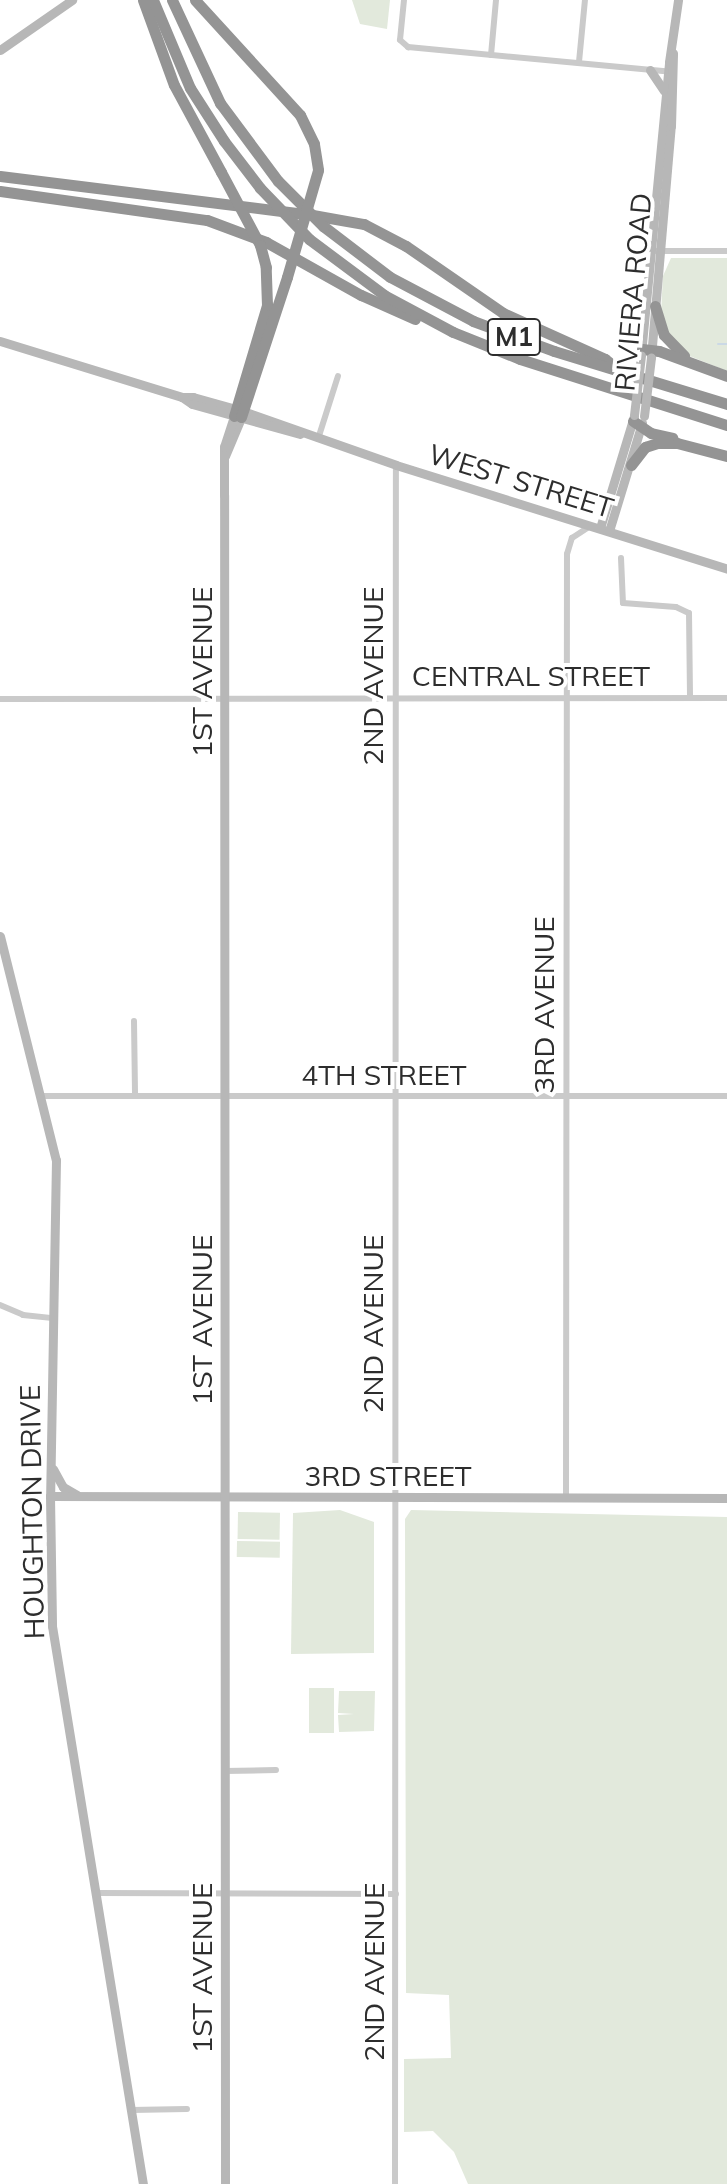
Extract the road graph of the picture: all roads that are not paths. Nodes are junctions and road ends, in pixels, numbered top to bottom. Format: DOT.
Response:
graph roads {
  1 [pos="72,0"];
  2 [pos="143,0"];
  3 [pos="153,0"];
  4 [pos="172,0"];
  5 [pos="195,0"];
  6 [pos="404,0"];
  7 [pos="496,0"];
  8 [pos="585,0"];
  9 [pos="678,0"];
  10 [pos="0,50"];
  11 [pos="491,55"];
  12 [pos="579,62"];
  13 [pos="650,70"];
  14 [pos="671,72"];
  15 [pos="666,98"];
  16 [pos="0,176"];
  17 [pos="0,191"];
  18 [pos="655,251"];
  19 [pos="727,251"];
  20 [pos="655,306"];
  21 [pos="431,322"];
  22 [pos="0,341"];
  23 [pos="646,353"];
  24 [pos="696,365"];
  25 [pos="621,372"];
  26 [pos="338,376"];
  27 [pos="727,376"];
  28 [pos="727,404"];
  29 [pos="238,413"];
  30 [pos="638,420"];
  31 [pos="727,425"];
  32 [pos="318,439"];
  33 [pos="727,454"];
  34 [pos="396,465"];
  35 [pos="631,465"];
  36 [pos="601,528"];
  37 [pos="621,558"];
  38 [pos="727,569"];
  39 [pos="690,697"];
  40 [pos="224,698"];
  41 [pos="394,698"];
  42 [pos="566,698"];
  43 [pos="727,698"];
  44 [pos="0,699"];
  45 [pos="0,936"];
  46 [pos="134,1021"];
  47 [pos="41,1096"];
  48 [pos="135,1096"];
  49 [pos="396,1096"];
  50 [pos="727,1096"];
  51 [pos="224,1097"];
  52 [pos="566,1097"];
  53 [pos="0,1305"];
  54 [pos="53,1318"];
  55 [pos="51,1465"];
  56 [pos="50,1496"];
  57 [pos="84,1498"];
  58 [pos="224,1498"];
  59 [pos="395,1498"];
  60 [pos="566,1498"];
  61 [pos="727,1498"];
  62 [pos="276,1770"];
  63 [pos="224,1771"];
  64 [pos="96,1893"];
  65 [pos="224,1894"];
  66 [pos="396,1894"];
  67 [pos="187,2109"];
  68 [pos="131,2110"];
  69 [pos="143,2184"];
  70 [pos="225,2184"];
  71 [pos="395,2184"];
  1 -- 10 [label="main road"];
  2 -- 29 [label="highway, bridge"];
  3 -- 21 [label="highway, M1, bridge"];
  4 -- 25 [label="highway, M1, bridge"];
  5 -- 29 [label="highway, bridge"];
  6 -- 11 [label="street"];
  7 -- 11 [label="street"];
  8 -- 12 [label="street"];
  9 -- 14 [label="main road, RIVIERA ROAD"];
  11 -- 12 [label="street"];
  12 -- 13 [label="street"];
  13 -- 14 [label="street"];
  13 -- 15 [label="main road"];
  14 -- 15 [label="main road, RIVIERA ROAD"];
  14 -- 18 [label="main road, RIVIERA ROAD"];
  15 -- 18 [label="main road, RIVIERA ROAD"];
  16 -- 25 [label="highway"];
  17 -- 21 [label="highway"];
  18 -- 19 [label="street"];
  18 -- 20 [label="main road, RIVIERA ROAD"];
  18 -- 23 [label="main road, RIVIERA ROAD"];
  20 -- 23 [label="main road, RIVIERA ROAD"];
  20 -- 24 [label="highway"];
  21 -- 31 [label="highway, M1"];
  22 -- 29 [label="main road, WEST STREET"];
  23 -- 24 [label="highway"];
  23 -- 30 [label="main road, RIVIERA ROAD, bridge"];
  24 -- 27 [label="highway"];
  25 -- 28 [label="highway, M1"];
  26 -- 32 [label="street"];
  29 -- 32 [label="main road, WEST STREET"];
  29 -- 40 [label="main road, 1ST AVENUE"];
  30 -- 33 [label="highway"];
  30 -- 35 [label="main road, RIVIERA ROAD"];
  30 -- 36 [label="main road, RIVIERA ROAD"];
  32 -- 34 [label="main road, WEST STREET"];
  33 -- 35 [label="highway"];
  34 -- 36 [label="main road, WEST STREET"];
  34 -- 41 [label="street, 2ND AVENUE"];
  35 -- 36 [label="main road, RIVIERA ROAD"];
  36 -- 38 [label="main road, WEST STREET"];
  36 -- 42 [label="street, 3RD AVENUE"];
  37 -- 39 [label="street"];
  39 -- 42 [label="street, CENTRAL STREET"];
  39 -- 43 [label="street, CENTRAL STREET"];
  40 -- 41 [label="street, CENTRAL STREET"];
  40 -- 44 [label="street, CENTRAL STREET"];
  40 -- 51 [label="main road, 1ST AVENUE"];
  41 -- 42 [label="street, CENTRAL STREET"];
  41 -- 49 [label="street, 2ND AVENUE"];
  42 -- 52 [label="street, 3RD AVENUE"];
  45 -- 47 [label="main road, HOUGHTON DRIVE"];
  46 -- 48 [label="street"];
  47 -- 48 [label="street, 4TH STREET"];
  47 -- 54 [label="main road, HOUGHTON DRIVE"];
  48 -- 51 [label="street, 4TH STREET"];
  49 -- 51 [label="street, 4TH STREET"];
  49 -- 52 [label="street, 4TH STREET"];
  49 -- 59 [label="street, 2ND AVENUE"];
  50 -- 52 [label="street, 4TH STREET"];
  51 -- 58 [label="main road, 1ST AVENUE"];
  52 -- 60 [label="street, 3RD AVENUE"];
  53 -- 54 [label="street"];
  54 -- 55 [label="main road, HOUGHTON DRIVE"];
  55 -- 56 [label="main road, HOUGHTON DRIVE"];
  55 -- 57 [label="main road"];
  56 -- 57 [label="main road, 3RD STREET"];
  56 -- 64 [label="main road, HOUGHTON DRIVE"];
  57 -- 58 [label="main road, 3RD STREET"];
  58 -- 59 [label="main road, 3RD STREET"];
  58 -- 63 [label="main road, 1ST AVENUE"];
  59 -- 60 [label="main road, 3RD STREET"];
  59 -- 66 [label="street, 2ND AVENUE"];
  60 -- 61 [label="main road, 3RD STREET"];
  62 -- 63 [label="street"];
  63 -- 65 [label="main road, 1ST AVENUE"];
  64 -- 65 [label="street"];
  64 -- 68 [label="main road, HOUGHTON DRIVE"];
  65 -- 66 [label="street"];
  65 -- 70 [label="main road, 1ST AVENUE"];
  66 -- 71 [label="street, 2ND AVENUE"];
  67 -- 68 [label="street"];
  68 -- 69 [label="main road, HOUGHTON DRIVE"];
}
